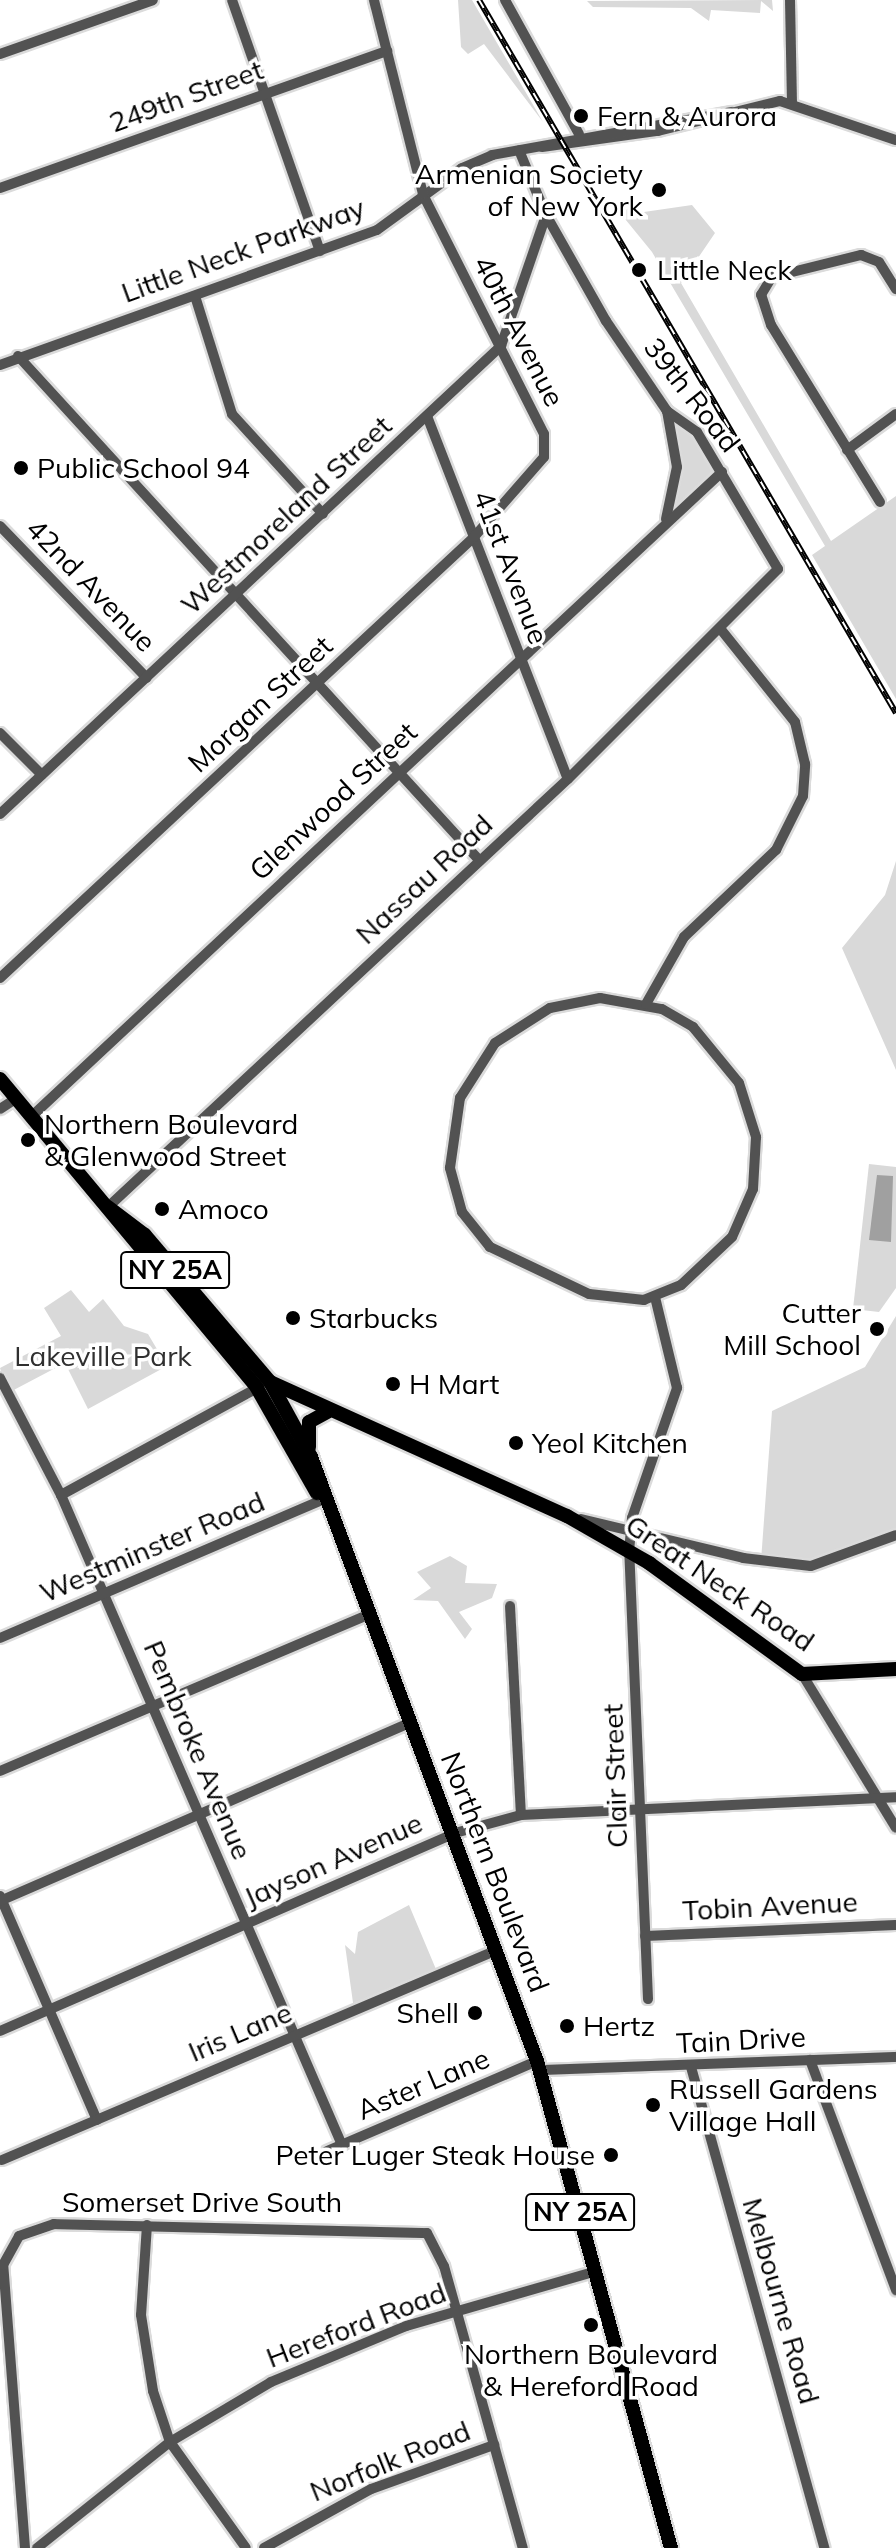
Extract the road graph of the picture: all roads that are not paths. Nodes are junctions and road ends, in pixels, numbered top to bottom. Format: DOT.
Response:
graph roads {
  1 [pos="153,0"];
  2 [pos="232,0"];
  3 [pos="374,0"];
  4 [pos="505,0"];
  5 [pos="790,0"];
  6 [pos="387,51"];
  7 [pos="0,54"];
  8 [pos="265,94"];
  9 [pos="792,103"];
  10 [pos="731,112"];
  11 [pos="579,134"];
  12 [pos="896,140"];
  13 [pos="537,146"];
  14 [pos="519,150"];
  15 [pos="0,188"];
  16 [pos="423,194"];
  17 [pos="546,215"];
  18 [pos="320,251"];
  19 [pos="896,289"];
  20 [pos="195,296"];
  21 [pos="501,346"];
  22 [pos="18,356"];
  23 [pos="0,365"];
  24 [pos="667,411"];
  25 [pos="896,414"];
  26 [pos="427,416"];
  27 [pos="847,450"];
  28 [pos="544,457"];
  29 [pos="722,472"];
  30 [pos="880,502"];
  31 [pos="323,514"];
  32 [pos="666,520"];
  33 [pos="0,526"];
  34 [pos="474,537"];
  35 [pos="770,584"];
  36 [pos="234,596"];
  37 [pos="722,631"];
  38 [pos="521,658"];
  39 [pos="147,678"];
  40 [pos="316,684"];
  41 [pos="0,733"];
  42 [pos="398,772"];
  43 [pos="42,775"];
  44 [pos="568,779"];
  45 [pos="0,814"];
  46 [pos="480,861"];
  47 [pos="0,978"];
  48 [pos="646,1004"];
  49 [pos="0,1079"];
  50 [pos="17,1098"];
  51 [pos="0,1109"];
  52 [pos="32,1116"];
  53 [pos="108,1207"];
  54 [pos="655,1297"];
  55 [pos="1,1381"];
  56 [pos="264,1385"];
  57 [pos="327,1412"];
  58 [pos="311,1457"];
  59 [pos="61,1495"];
  60 [pos="322,1500"];
  61 [pos="567,1516"];
  62 [pos="630,1532"];
  63 [pos="896,1535"];
  64 [pos="629,1552"];
  65 [pos="103,1593"];
  66 [pos="510,1606"];
  67 [pos="367,1615"];
  68 [pos="0,1638"];
  69 [pos="896,1669"];
  70 [pos="802,1674"];
  71 [pos="154,1703"];
  72 [pos="409,1723"];
  73 [pos="0,1771"];
  74 [pos="896,1797"];
  75 [pos="882,1798"];
  76 [pos="640,1809"];
  77 [pos="198,1814"];
  78 [pos="521,1815"];
  79 [pos="896,1828"];
  80 [pos="455,1833"];
  81 [pos="1,1899"];
  82 [pos="247,1924"];
  83 [pos="896,1925"];
  84 [pos="645,1936"];
  85 [pos="497,1950"];
  86 [pos="648,1999"];
  87 [pos="49,2010"];
  88 [pos="0,2031"];
  89 [pos="295,2035"];
  90 [pos="896,2057"];
  91 [pos="810,2060"];
  92 [pos="539,2066"];
  93 [pos="691,2067"];
  94 [pos="97,2120"];
  95 [pos="342,2145"];
  96 [pos="327,2151"];
  97 [pos="2,2160"];
  98 [pos="147,2225"];
  99 [pos="596,2271"];
  100 [pos="896,2290"];
  101 [pos="457,2311"];
  102 [pos="4,2339"];
  103 [pos="170,2442"];
  104 [pos="494,2445"];
  105 [pos="25,2548"];
  106 [pos="37,2548"];
  107 [pos="246,2548"];
  108 [pos="264,2548"];
  109 [pos="523,2548"];
  110 [pos="671,2548"];
  111 [pos="824,2548"];
  1 -- 7 [label="street"];
  2 -- 8 [label="street"];
  3 -- 6 [label="street, 40th Avenue"];
  4 -- 11 [label="street"];
  5 -- 9 [label="street"];
  6 -- 8 [label="street, 249th Street"];
  6 -- 16 [label="street, 40th Avenue"];
  8 -- 15 [label="street, 249th Street"];
  8 -- 18 [label="street"];
  9 -- 10 [label="street, Little Neck Parkway"];
  9 -- 12 [label="street, Little Neck Parkway"];
  10 -- 11 [label="street, Little Neck Parkway"];
  10 -- 13 [label="street, Little Neck Parkway"];
  11 -- 13 [label="street, Little Neck Parkway"];
  13 -- 14 [label="street, Little Neck Parkway"];
  14 -- 16 [label="street, Little Neck Parkway"];
  14 -- 17 [label="street, 39th Road"];
  16 -- 18 [label="street, Little Neck Parkway"];
  16 -- 21 [label="street, 40th Avenue"];
  17 -- 21 [label="street, Westmoreland Street"];
  17 -- 24 [label="street, 39th Road"];
  18 -- 20 [label="street, Little Neck Parkway"];
  19 -- 27 [label="street"];
  20 -- 22 [label="street, Little Neck Parkway"];
  20 -- 31 [label="street"];
  21 -- 26 [label="street, Westmoreland Street"];
  21 -- 28 [label="street, 40th Avenue"];
  22 -- 23 [label="street, Little Neck Parkway"];
  22 -- 36 [label="street"];
  24 -- 29 [label="street, 39th Road"];
  24 -- 32 [label="street"];
  25 -- 27 [label="street"];
  26 -- 31 [label="street, Westmoreland Street"];
  26 -- 34 [label="street, 41st Avenue"];
  27 -- 30 [label="street"];
  28 -- 34 [label="street, Morgan Street"];
  29 -- 32 [label="street, Glenwood Street"];
  29 -- 35 [label="street, 39th Road"];
  31 -- 36 [label="street, Westmoreland Street"];
  32 -- 38 [label="street, Glenwood Street"];
  33 -- 39 [label="street, 42nd Avenue"];
  34 -- 38 [label="street, 41st Avenue"];
  34 -- 40 [label="street, Morgan Street"];
  35 -- 37 [label="street, Nassau Road"];
  36 -- 39 [label="street, Westmoreland Street"];
  36 -- 40 [label="street"];
  37 -- 44 [label="street, Nassau Road"];
  37 -- 48 [label="street"];
  38 -- 42 [label="street, Glenwood Street"];
  38 -- 44 [label="street, 41st Avenue"];
  39 -- 43 [label="street, Westmoreland Street"];
  40 -- 42 [label="street"];
  40 -- 47 [label="street, Morgan Street"];
  41 -- 43 [label="street"];
  42 -- 46 [label="street"];
  42 -- 52 [label="street, Glenwood Street"];
  43 -- 45 [label="street, Westmoreland Street"];
  44 -- 46 [label="street, Nassau Road"];
  46 -- 53 [label="street, Nassau Road"];
  48 -- 54 [label="street"];
  48 -- 54 [label="street"];
  49 -- 50 [label="main road, Northern Boulevard / NY 25A"];
  50 -- 51 [label="street"];
  50 -- 52 [label="main road, Northern Boulevard / NY 25A"];
  52 -- 53 [label="main road, Northern Boulevard / NY 25A"];
  53 -- 56 [label="main road, Northern Boulevard / NY 25A"];
  54 -- 62 [label="street, Clair Street"];
  55 -- 59 [label="street, Pembroke Avenue"];
  56 -- 57 [label="main road, Great Neck Road"];
  56 -- 58 [label="main road, Northern Boulevard / NY 25A"];
  56 -- 59 [label="street"];
  56 -- 60 [label="main road, Northern Boulevard / NY 25A"];
  57 -- 58 [label="main road"];
  57 -- 61 [label="main road, Great Neck Road"];
  58 -- 60 [label="main road, Northern Boulevard / NY 25A"];
  59 -- 65 [label="street, Pembroke Avenue"];
  60 -- 65 [label="street, Westminster Road"];
  60 -- 67 [label="main road, Northern Boulevard / NY 25A"];
  61 -- 62 [label="street, Great Neck Road"];
  61 -- 64 [label="main road, Great Neck Road"];
  62 -- 63 [label="street, Great Neck Road"];
  62 -- 64 [label="street, Clair Street"];
  64 -- 70 [label="main road, Great Neck Road"];
  64 -- 76 [label="street, Clair Street"];
  65 -- 68 [label="street, Westminster Road"];
  65 -- 71 [label="street, Pembroke Avenue"];
  66 -- 78 [label="street"];
  67 -- 71 [label="street"];
  67 -- 72 [label="main road, Northern Boulevard / NY 25A"];
  69 -- 70 [label="main road, Great Neck Road"];
  70 -- 75 [label="street"];
  71 -- 73 [label="street"];
  71 -- 77 [label="street, Pembroke Avenue"];
  72 -- 77 [label="street"];
  72 -- 80 [label="main road, Northern Boulevard / NY 25A"];
  74 -- 75 [label="street, Jayson Avenue"];
  75 -- 76 [label="street, Jayson Avenue"];
  75 -- 79 [label="street"];
  76 -- 78 [label="street, Jayson Avenue"];
  76 -- 84 [label="street, Clair Street"];
  77 -- 81 [label="street"];
  77 -- 82 [label="street, Pembroke Avenue"];
  78 -- 80 [label="street, Jayson Avenue"];
  80 -- 82 [label="street, Jayson Avenue"];
  80 -- 85 [label="main road, Northern Boulevard / NY 25A"];
  81 -- 87 [label="street"];
  82 -- 87 [label="street, Jayson Avenue"];
  82 -- 89 [label="street, Pembroke Avenue"];
  83 -- 84 [label="street, Tobin Avenue"];
  84 -- 86 [label="street, Clair Street"];
  85 -- 89 [label="street, Iris Lane"];
  85 -- 92 [label="main road, Northern Boulevard / NY 25A"];
  87 -- 88 [label="street, Jayson Avenue"];
  87 -- 94 [label="street"];
  89 -- 94 [label="street, Iris Lane"];
  89 -- 95 [label="street, Pembroke Avenue"];
  90 -- 91 [label="street, Tain Drive"];
  91 -- 93 [label="street, Tain Drive"];
  91 -- 100 [label="street"];
  92 -- 93 [label="street, Tain Drive"];
  92 -- 95 [label="street, Aster Lane"];
  92 -- 99 [label="main road, Northern Boulevard / NY 25A"];
  93 -- 111 [label="street, Melbourne Road"];
  94 -- 97 [label="street, Iris Lane"];
  95 -- 96 [label="street, Aster Lane"];
  98 -- 101 [label="street, Somerset Drive South"];
  98 -- 102 [label="street, Somerset Drive South"];
  98 -- 103 [label="street"];
  99 -- 101 [label="street, Hereford Road"];
  99 -- 110 [label="main road, Northern Boulevard / NY 25A"];
  101 -- 103 [label="street, Hereford Road"];
  101 -- 104 [label="street, Somerset Drive South"];
  102 -- 105 [label="street, Somerset Drive South"];
  103 -- 106 [label="street, Hereford Road"];
  103 -- 107 [label="street"];
  104 -- 108 [label="street, Norfolk Road"];
  104 -- 109 [label="street, Somerset Drive South"];
}
